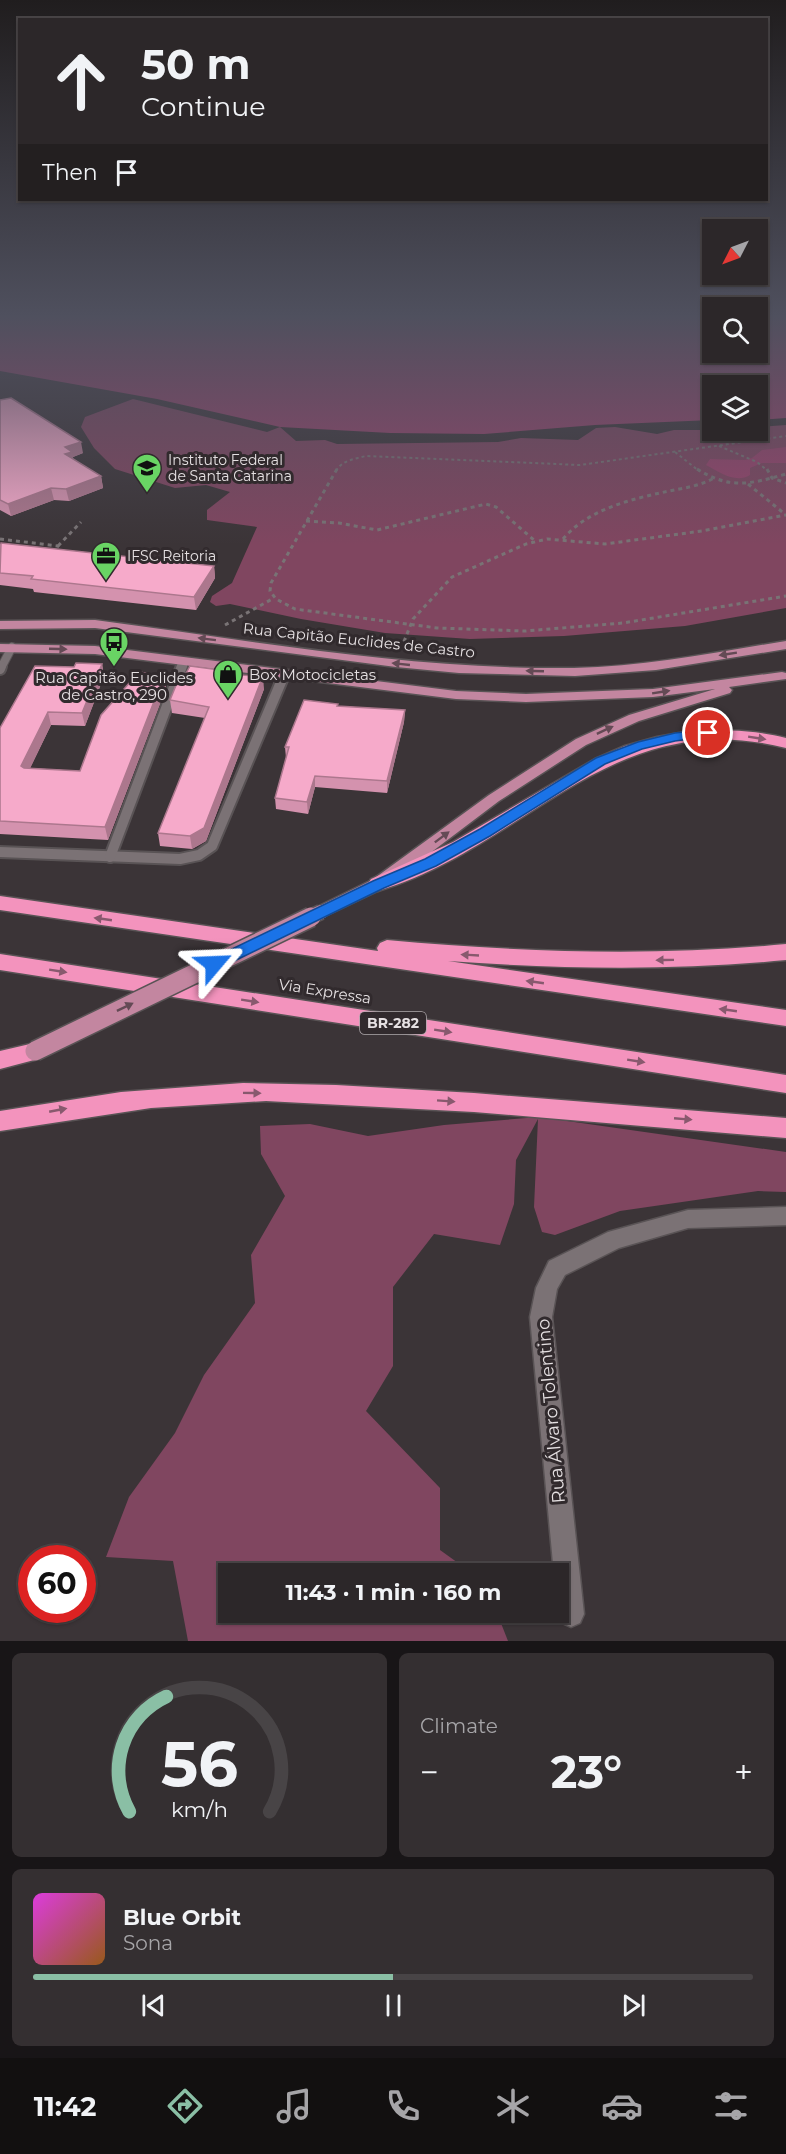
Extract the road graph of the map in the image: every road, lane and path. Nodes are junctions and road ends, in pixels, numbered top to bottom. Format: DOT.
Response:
graph roads {
  1 [pos="786,436"];
  2 [pos="718,445"];
  3 [pos="675,452"];
  4 [pos="786,474"];
  5 [pos="714,478"];
  6 [pos="772,478"];
  7 [pos="786,483"];
  8 [pos="748,484"];
  9 [pos="306,521"];
  10 [pos="81,522"];
  11 [pos="0,539"];
  12 [pos="563,539"];
  13 [pos="535,542"];
  14 [pos="58,546"];
  15 [pos="47,560"];
  16 [pos="786,596"];
  17 [pos="274,598"];
  18 [pos="237,618"];
  19 [pos="0,625"];
  20 [pos="409,626"];
  21 [pos="786,645"];
  22 [pos="6,648"];
  23 [pos="398,656"];
  24 [pos="184,662"];
  25 [pos="0,669"];
  26 [pos="284,675"];
  27 [pos="784,675"];
  28 [pos="786,743"];
  29 [pos="0,852"];
  30 [pos="110,857"];
  31 [pos="378,884"];
  32 [pos="0,903"];
  33 [pos="161,927"];
  34 [pos="786,952"];
  35 [pos="0,962"];
  36 [pos="786,1018"];
  37 [pos="32,1052"];
  38 [pos="0,1060"];
  39 [pos="0,1067"];
  40 [pos="786,1084"];
  41 [pos="0,1121"];
  42 [pos="786,1128"];
  43 [pos="786,1216"];
  44 [pos="571,1614"];
  1 -- 2 [label="path"];
  2 -- 3 [label="path"];
  2 -- 6 [label="path"];
  3 -- 5 [label="path"];
  3 -- 9 [label="path"];
  4 -- 6 [label="path"];
  5 -- 8 [label="path"];
  5 -- 12 [label="path"];
  6 -- 7 [label="path"];
  6 -- 8 [label="path"];
  8 -- 12 [label="path"];
  9 -- 13 [label="path"];
  9 -- 17 [label="path"];
  10 -- 14 [label="path"];
  11 -- 14 [label="path"];
  12 -- 13 [label="path"];
  13 -- 20 [label="path"];
  14 -- 15 [label="path"];
  16 -- 20 [label="path"];
  17 -- 18 [label="path"];
  17 -- 20 [label="path"];
  21 -- 19 [label="main road, Rua Capitão Euclides de Castro, one-way"];
  20 -- 23 [label="path"];
  22 -- 24 [label="main road, one-way"];
  22 -- 25 [label="lane"];
  24 -- 26 [label="main road"];
  24 -- 30 [label="lane"];
  26 -- 27 [label="main road, one-way"];
  26 -- 30 [label="lane"];
  31 -- 27 [label="main road, one-way"];
  31 -- 28 [label="highway, one-way"];
  29 -- 30 [label="lane"];
  37 -- 31 [label="main road, one-way, bridge"];
  33 -- 32 [label="highway, one-way"];
  34 -- 33 [label="highway, one-way"];
  36 -- 33 [label="highway, one-way"];
  35 -- 40 [label="highway, Via Expressa / BR-282, one-way"];
  37 -- 38 [label="highway"];
  37 -- 39 [label="main road"];
  41 -- 42 [label="highway, one-way"];
  43 -- 44 [label="street, Rua Álvaro Tolentino"];
}
